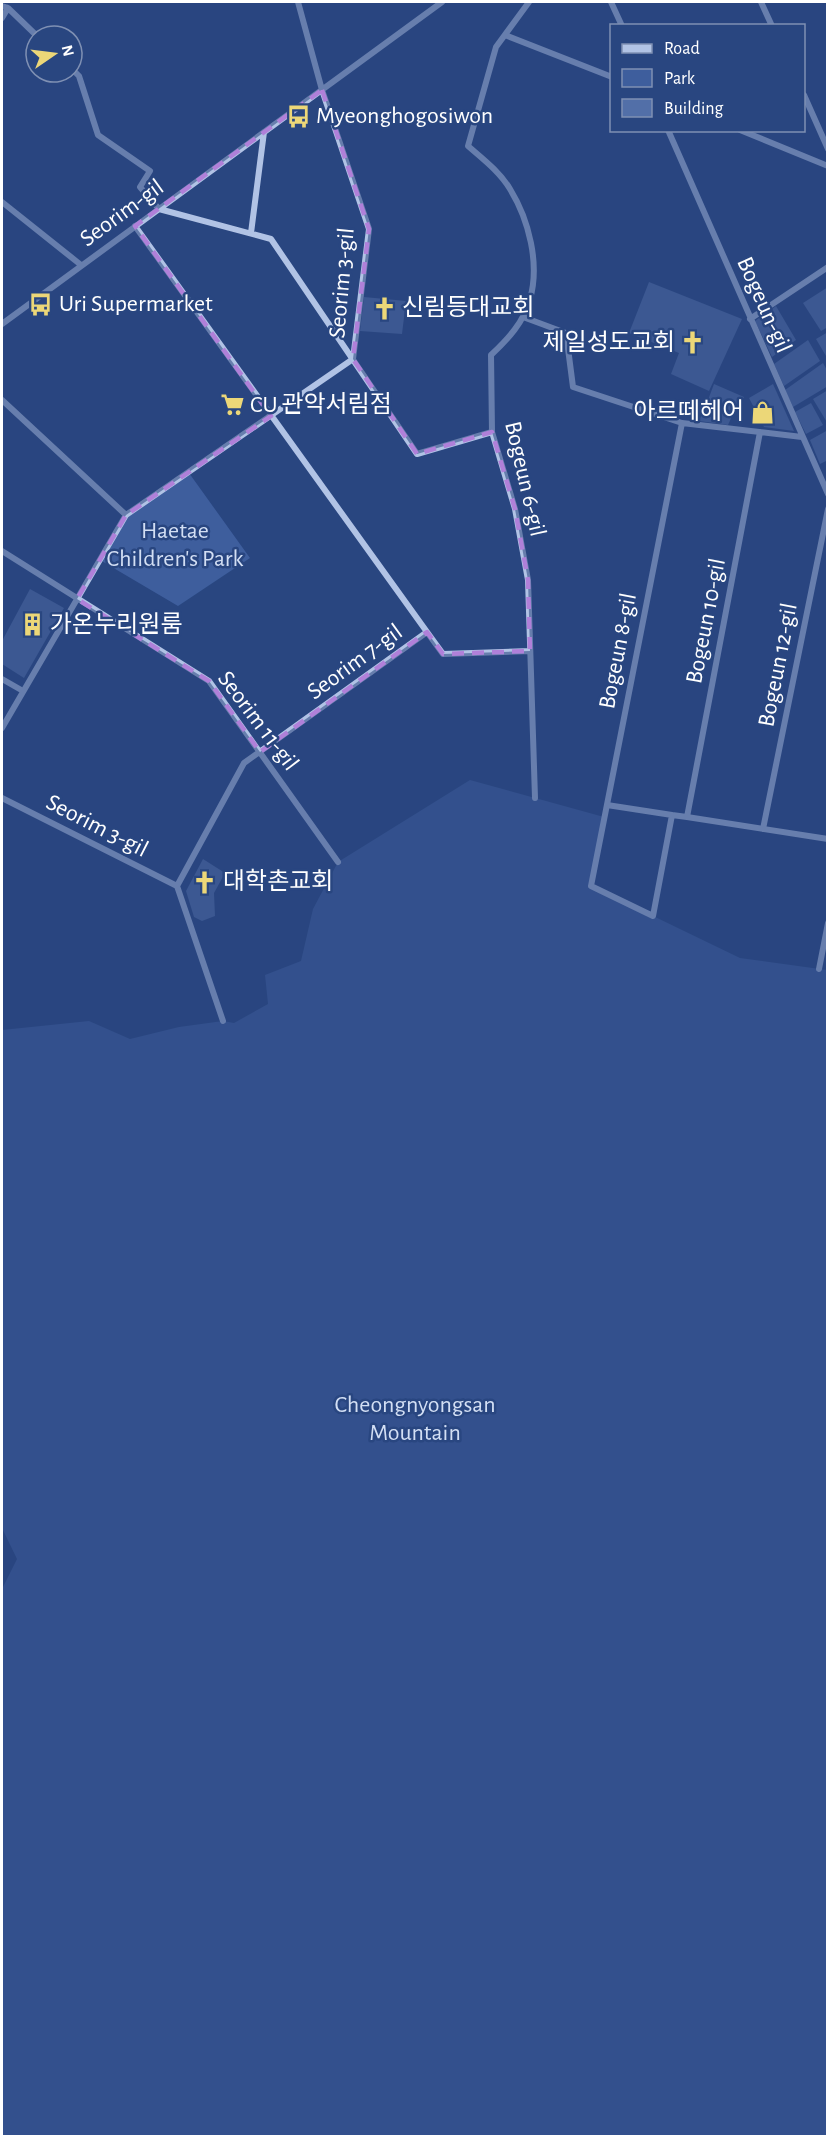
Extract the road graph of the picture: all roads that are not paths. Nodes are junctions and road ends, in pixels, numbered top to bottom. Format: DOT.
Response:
graph roads {
  1 [pos="297,2"];
  2 [pos="442,2"];
  3 [pos="529,2"];
  4 [pos="611,2"];
  5 [pos="761,2"];
  6 [pos="5,7"];
  7 [pos="2,18"];
  8 [pos="24,24"];
  9 [pos="621,24"];
  10 [pos="771,24"];
  11 [pos="505,35"];
  12 [pos="610,76"];
  13 [pos="82,84"];
  14 [pos="322,90"];
  15 [pos="805,96"];
  16 [pos="828,126"];
  17 [pos="819,129"];
  18 [pos="264,132"];
  19 [pos="669,132"];
  20 [pos="745,132"];
  21 [pos="828,149"];
  22 [pos="828,166"];
  23 [pos="2,202"];
  24 [pos="159,209"];
  25 [pos="135,226"];
  26 [pos="251,233"];
  27 [pos="81,266"];
  28 [pos="828,267"];
  29 [pos="523,317"];
  30 [pos="750,319"];
  31 [pos="2,324"];
  32 [pos="353,359"];
  33 [pos="2,400"];
  34 [pos="272,416"];
  35 [pos="681,423"];
  36 [pos="492,432"];
  37 [pos="760,432"];
  38 [pos="802,437"];
  39 [pos="828,494"];
  40 [pos="828,508"];
  41 [pos="126,515"];
  42 [pos="2,551"];
  43 [pos="77,599"];
  44 [pos="427,632"];
  45 [pos="530,651"];
  46 [pos="2,679"];
  47 [pos="24,691"];
  48 [pos="2,728"];
  49 [pos="260,752"];
  50 [pos="2,798"];
  51 [pos="535,798"];
  52 [pos="607,805"];
  53 [pos="672,815"];
  54 [pos="687,817"];
  55 [pos="763,829"];
  56 [pos="828,839"];
  57 [pos="338,862"];
  58 [pos="177,886"];
  59 [pos="828,923"];
  60 [pos="819,969"];
  61 [pos="223,1021"];
  1 -- 14 [label="street, Seorim 3-gil"];
  2 -- 14 [label="street, Seorim-gil"];
  3 -- 11 [label="street, Bogeun 6-gil"];
  4 -- 9 [label="street"];
  5 -- 10 [label="street"];
  6 -- 7 [label="street"];
  6 -- 8 [label="street"];
  11 -- 12 [label="street"];
  11 -- 29 [label="street, Bogeun 6-gil"];
  13 -- 24 [label="street"];
  14 -- 18 [label="street, Seorim-gil"];
  14 -- 32 [label="street, Seorim 3-gil"];
  15 -- 17 [label="street"];
  16 -- 17 [label="street"];
  17 -- 21 [label="street"];
  18 -- 24 [label="street, Seorim-gil"];
  18 -- 26 [label="street"];
  19 -- 30 [label="street, Bogeun-gil"];
  20 -- 22 [label="street"];
  23 -- 27 [label="street"];
  24 -- 25 [label="street, Seorim-gil"];
  24 -- 26 [label="street"];
  25 -- 27 [label="street, Seorim-gil"];
  25 -- 34 [label="street, Seorim 7-gil"];
  26 -- 32 [label="street"];
  27 -- 31 [label="street, Seorim-gil"];
  28 -- 30 [label="street"];
  29 -- 35 [label="street"];
  29 -- 36 [label="street, Bogeun 6-gil"];
  30 -- 38 [label="street, Bogeun-gil"];
  32 -- 34 [label="street, Seorim 3-gil"];
  32 -- 36 [label="street"];
  33 -- 41 [label="street"];
  34 -- 41 [label="street, Seorim 3-gil"];
  34 -- 44 [label="street, Seorim 7-gil"];
  35 -- 37 [label="street"];
  35 -- 52 [label="street, Bogeun 8-gil"];
  36 -- 45 [label="street, Bogeun 6-gil"];
  37 -- 38 [label="street"];
  37 -- 54 [label="street, Bogeun 10-gil"];
  38 -- 39 [label="street, Bogeun-gil"];
  40 -- 55 [label="street, Bogeun 12-gil"];
  41 -- 43 [label="street, Seorim 3-gil"];
  42 -- 43 [label="street, Seorim 11-gil"];
  43 -- 47 [label="street, Seorim 3-gil"];
  43 -- 49 [label="street, Seorim 11-gil"];
  44 -- 45 [label="street"];
  44 -- 49 [label="street, Seorim 7-gil"];
  45 -- 51 [label="street, Bogeun 6-gil"];
  46 -- 47 [label="street"];
  47 -- 48 [label="street, Seorim 3-gil"];
  49 -- 57 [label="street, Seorim 11-gil"];
  49 -- 58 [label="street, Seorim 7-gil"];
  50 -- 58 [label="street, Seorim 3-gil"];
  52 -- 53 [label="street"];
  52 -- 53 [label="street, Bogeun 8-gil"];
  53 -- 54 [label="street"];
  54 -- 55 [label="street"];
  55 -- 56 [label="street"];
  58 -- 61 [label="street"];
  59 -- 60 [label="street"];
}
